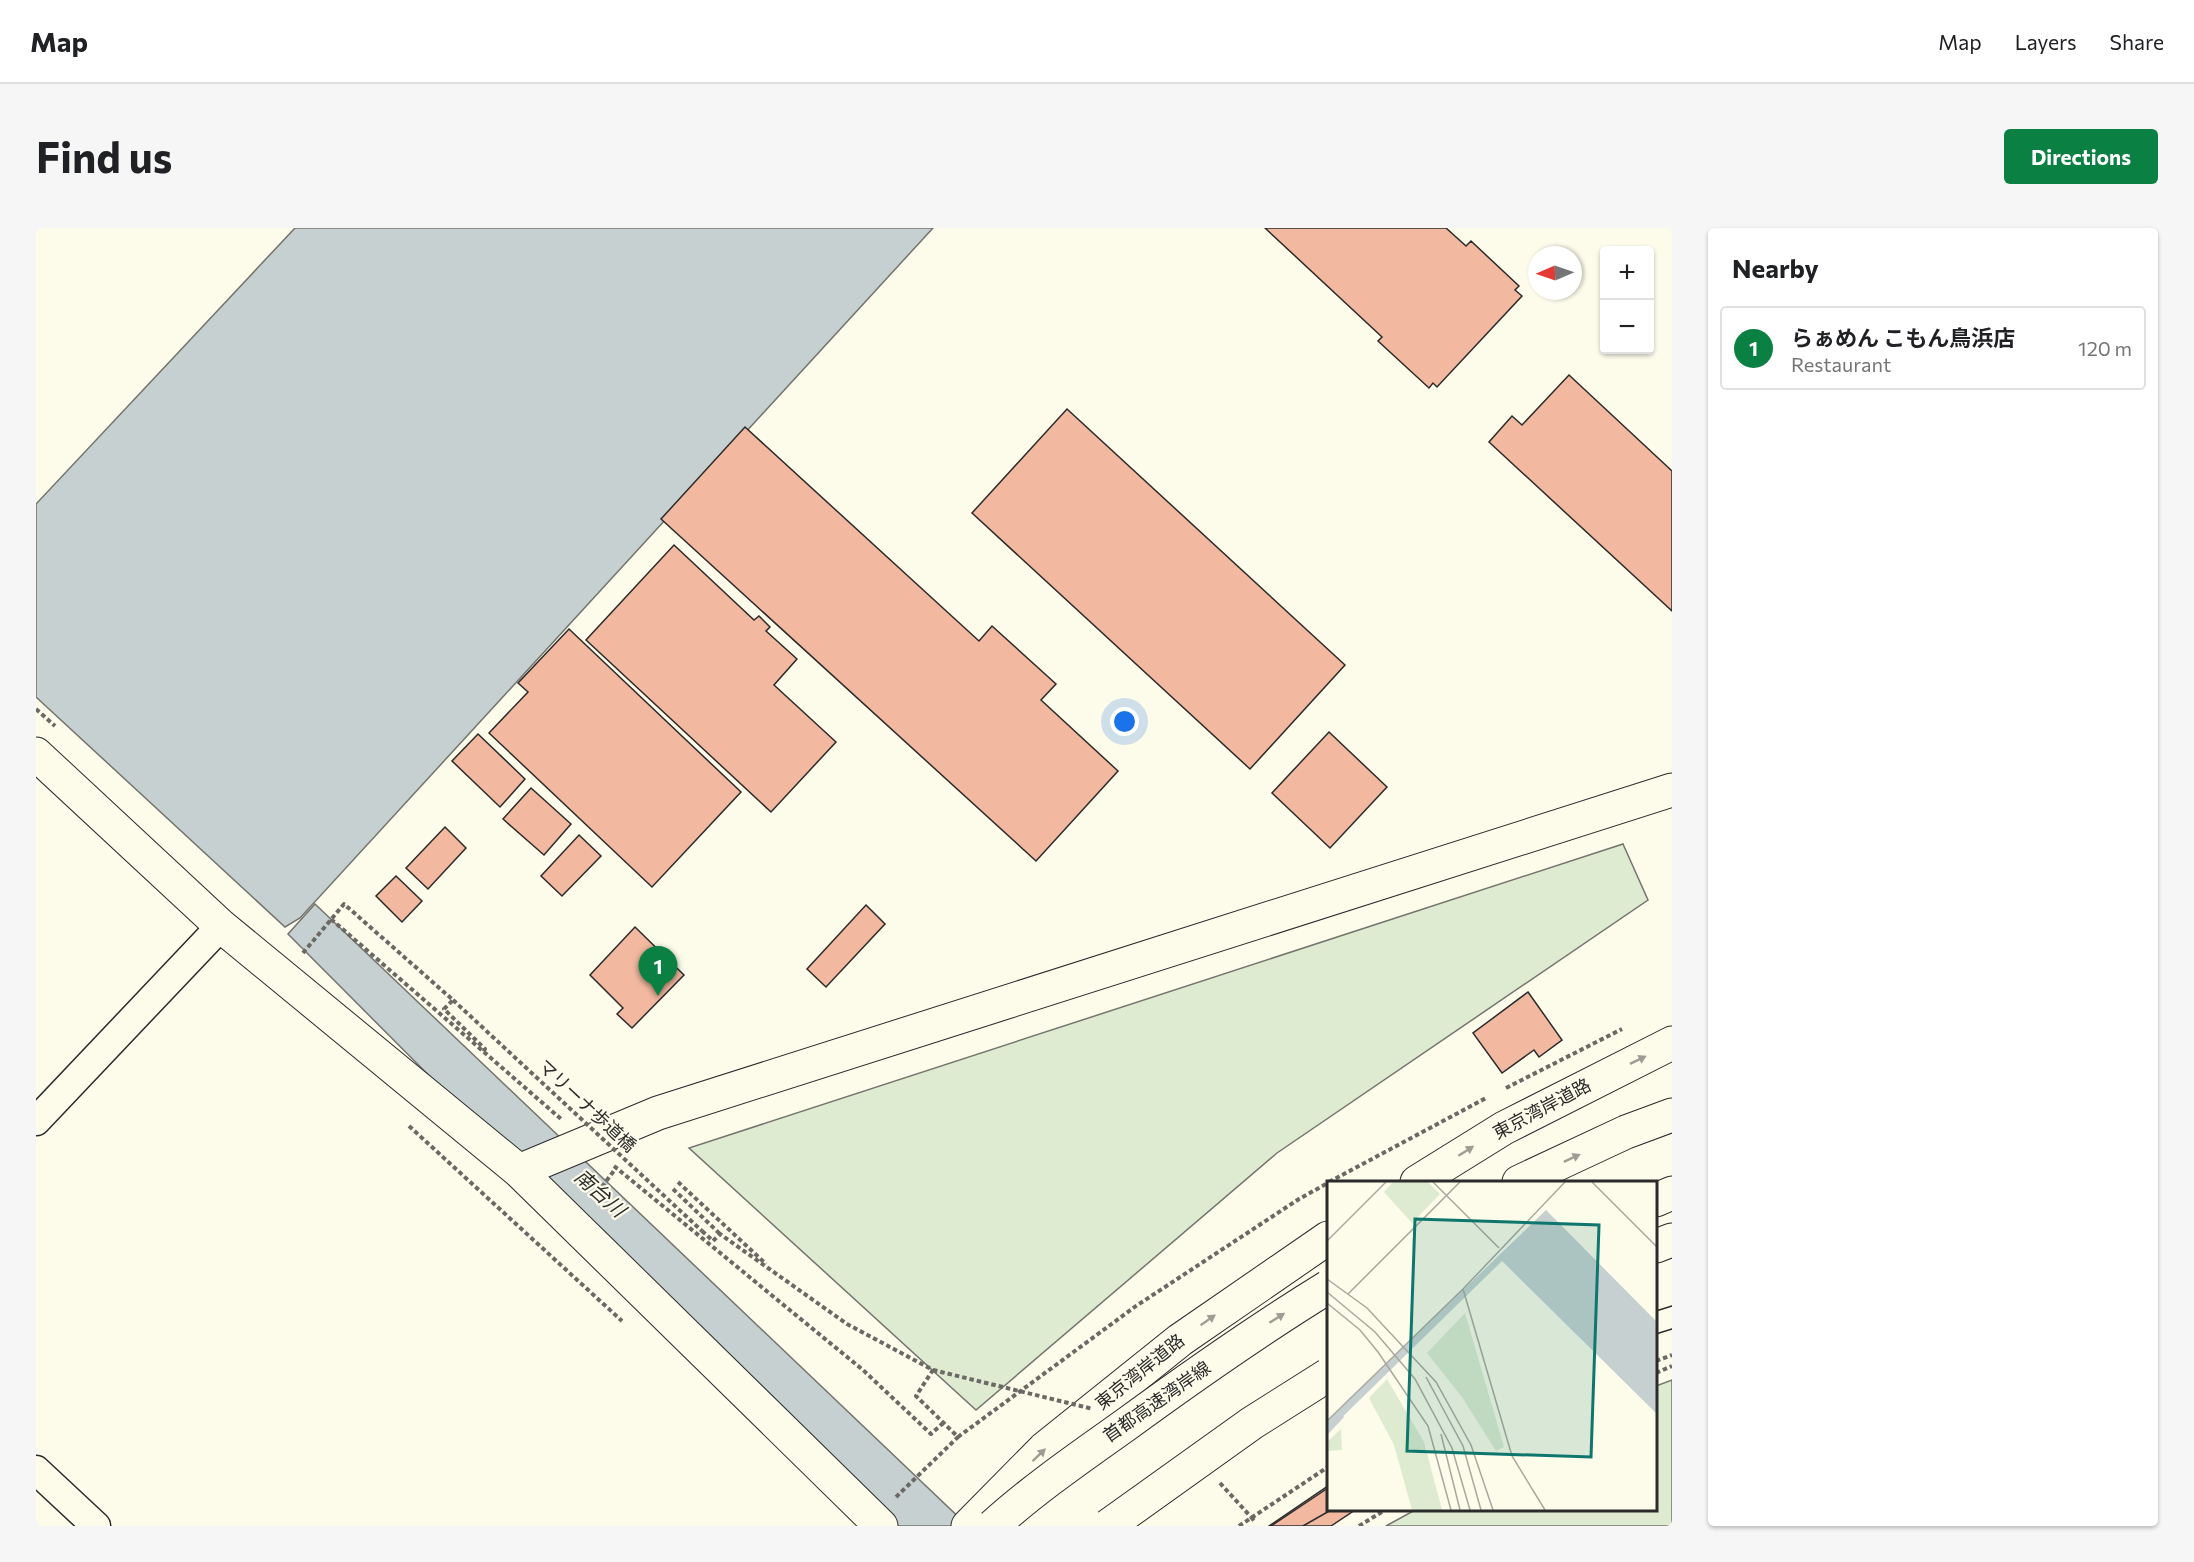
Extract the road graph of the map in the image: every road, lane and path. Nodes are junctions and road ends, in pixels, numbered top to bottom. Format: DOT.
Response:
graph roads {
  1 [pos="36,754"];
  2 [pos="1672,790"];
  3 [pos="331,919"];
  4 [pos="221,926"];
  5 [pos="301,954"];
  6 [pos="453,1000"];
  7 [pos="1672,1043"];
  8 [pos="484,1050"];
  9 [pos="1672,1114"];
  10 [pos="402,1120"];
  11 [pos="36,1121"];
  12 [pos="569,1126"];
  13 [pos="610,1163"];
  14 [pos="616,1168"];
  15 [pos="519,1171"];
  16 [pos="1419,1181"];
  17 [pos="1521,1181"];
  18 [pos="678,1182"];
  19 [pos="1327,1184"];
  20 [pos="673,1189"];
  21 [pos="1672,1193"];
  22 [pos="593,1198"];
  23 [pos="1657,1200"];
  24 [pos="720,1234"];
  25 [pos="1327,1239"];
  26 [pos="1672,1240"];
  27 [pos="1657,1246"];
  28 [pos="777,1275"];
  29 [pos="1327,1288"];
  30 [pos="626,1324"];
  31 [pos="1672,1355"];
  32 [pos="1657,1360"];
  33 [pos="1672,1366"];
  34 [pos="1657,1373"];
  35 [pos="1327,1376"];
  36 [pos="1327,1389"];
  37 [pos="942,1424"];
  38 [pos="958,1437"];
  39 [pos="1327,1468"];
  40 [pos="36,1470"];
  41 [pos="1382,1511"];
  42 [pos="1251,1517"];
  43 [pos="1255,1521"];
  44 [pos="877,1522"];
  45 [pos="96,1526"];
  46 [pos="968,1526"];
  47 [pos="993,1526"];
  48 [pos="1108,1526"];
  49 [pos="1122,1526"];
  50 [pos="1239,1526"];
  51 [pos="1359,1526"];
  1 -- 4 [label="main road"];
  2 -- 15 [label="main road"];
  3 -- 5 [label="path"];
  3 -- 6 [label="path, マリーナ歩道橋"];
  3 -- 8 [label="path"];
  4 -- 11 [label="street"];
  4 -- 15 [label="main road"];
  6 -- 8 [label="path"];
  6 -- 24 [label="path, マリーナ歩道橋, bridge"];
  16 -- 7 [label="main road, 東京湾岸道路, one-way"];
  8 -- 12 [label="path"];
  17 -- 9 [label="main road, one-way"];
  10 -- 30 [label="path"];
  13 -- 14 [label="path"];
  14 -- 22 [label="path"];
  14 -- 37 [label="path"];
  15 -- 44 [label="main road"];
  18 -- 28 [label="path"];
  19 -- 38 [label="path"];
  20 -- 24 [label="path"];
  21 -- 23 [label="main road"];
  24 -- 28 [label="path"];
  46 -- 25 [label="main road, 東京湾岸道路, one-way"];
  26 -- 27 [label="main road"];
  28 -- 37 [label="path"];
  47 -- 29 [label="main road, 首都高速湾岸線, one-way, bridge"];
  31 -- 32 [label="path"];
  33 -- 34 [label="path"];
  35 -- 48 [label="main road, bridge"];
  36 -- 49 [label="main road"];
  37 -- 38 [label="path"];
  38 -- 44 [label="path"];
  39 -- 42 [label="path"];
  40 -- 45 [label="street"];
  41 -- 51 [label="path"];
  42 -- 43 [label="path, bridge"];
  42 -- 50 [label="path"];
}
